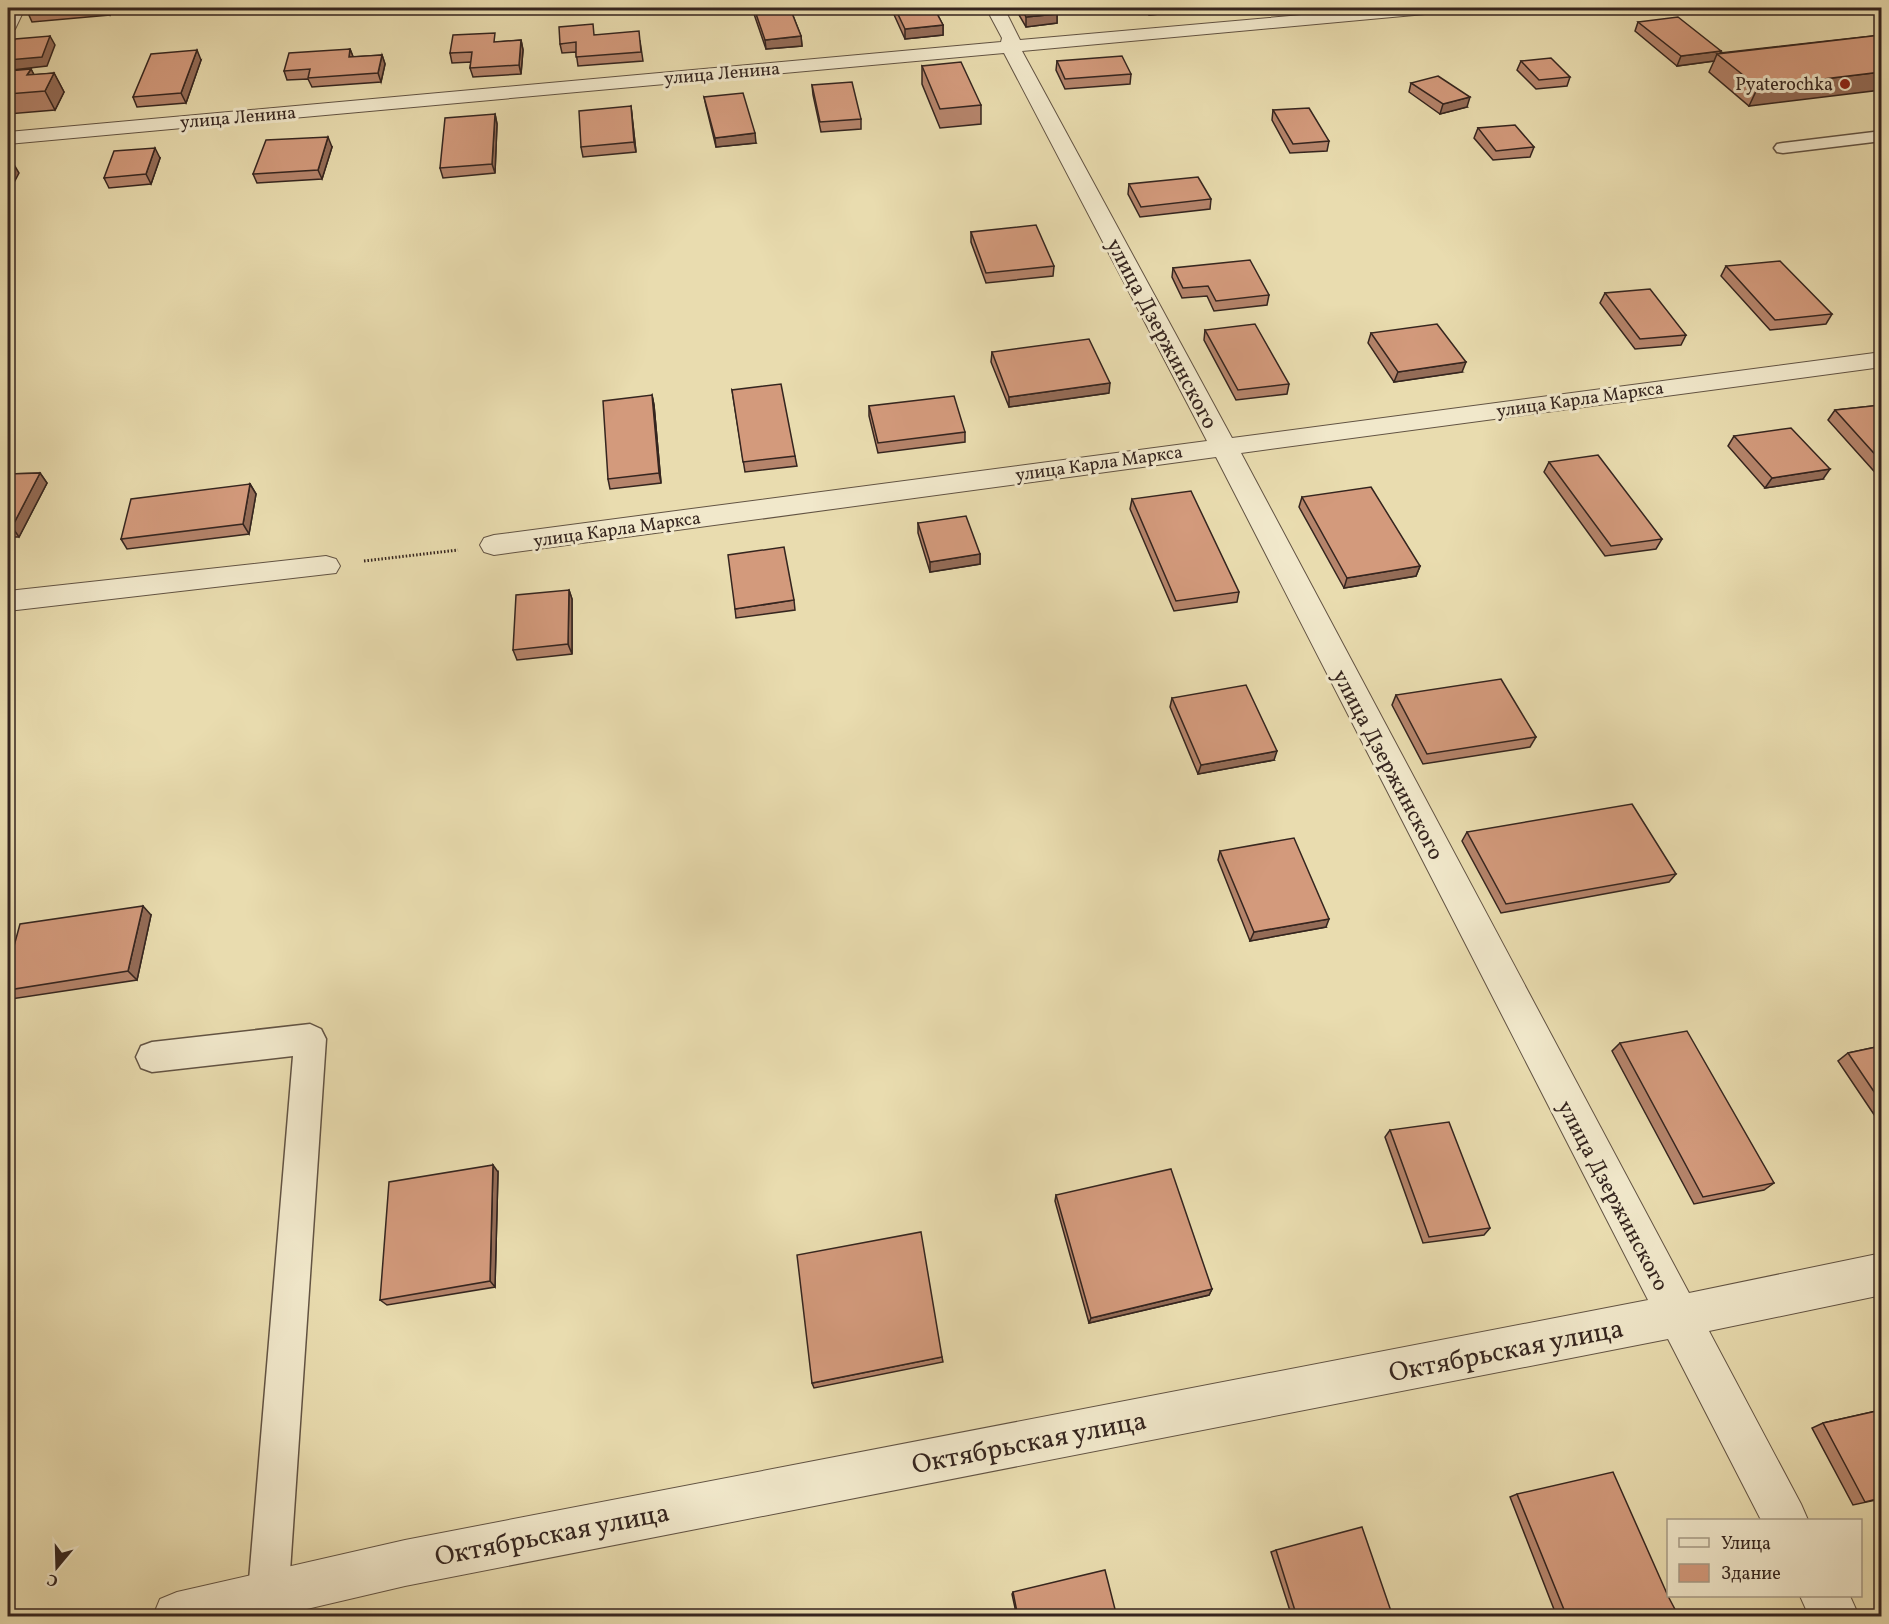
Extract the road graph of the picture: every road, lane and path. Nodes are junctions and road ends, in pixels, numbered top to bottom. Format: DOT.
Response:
graph roads {
  1 [pos="16,8"];
  2 [pos="995,8"];
  3 [pos="1436,8"];
  4 [pos="8,25"];
  5 [pos="1010,47"];
  6 [pos="1881,136"];
  7 [pos="8,138"];
  8 [pos="1783,147"];
  9 [pos="1881,360"];
  10 [pos="1223,447"];
  11 [pos="494,545"];
  12 [pos="326,566"];
  13 [pos="8,601"];
  14 [pos="152,1057"];
  15 [pos="1881,1274"];
  16 [pos="1677,1316"];
  17 [pos="1784,1519"];
  18 [pos="1825,1597"];
  19 [pos="267,1606"];
  20 [pos="177,1617"];
  21 [pos="1835,1617"];
  1 -- 4 [label="street"];
  2 -- 5 [label="street, улица Дзержинского"];
  3 -- 5 [label="street, улица Ленина"];
  5 -- 7 [label="street, улица Ленина"];
  5 -- 10 [label="street, улица Дзержинского"];
  6 -- 8 [label="lane"];
  9 -- 10 [label="street, улица Карла Маркса"];
  10 -- 11 [label="street, улица Карла Маркса"];
  10 -- 16 [label="street, улица Дзержинского"];
  11 -- 12 [label="path"];
  12 -- 13 [label="street"];
  14 -- 19 [label="lane"];
  15 -- 16 [label="street, Октябрьская улица"];
  16 -- 17 [label="street, улица Дзержинского"];
  16 -- 19 [label="street, Октябрьская улица"];
  18 -- 21 [label="street"];
  19 -- 20 [label="street, Октябрьская улица"];
}
